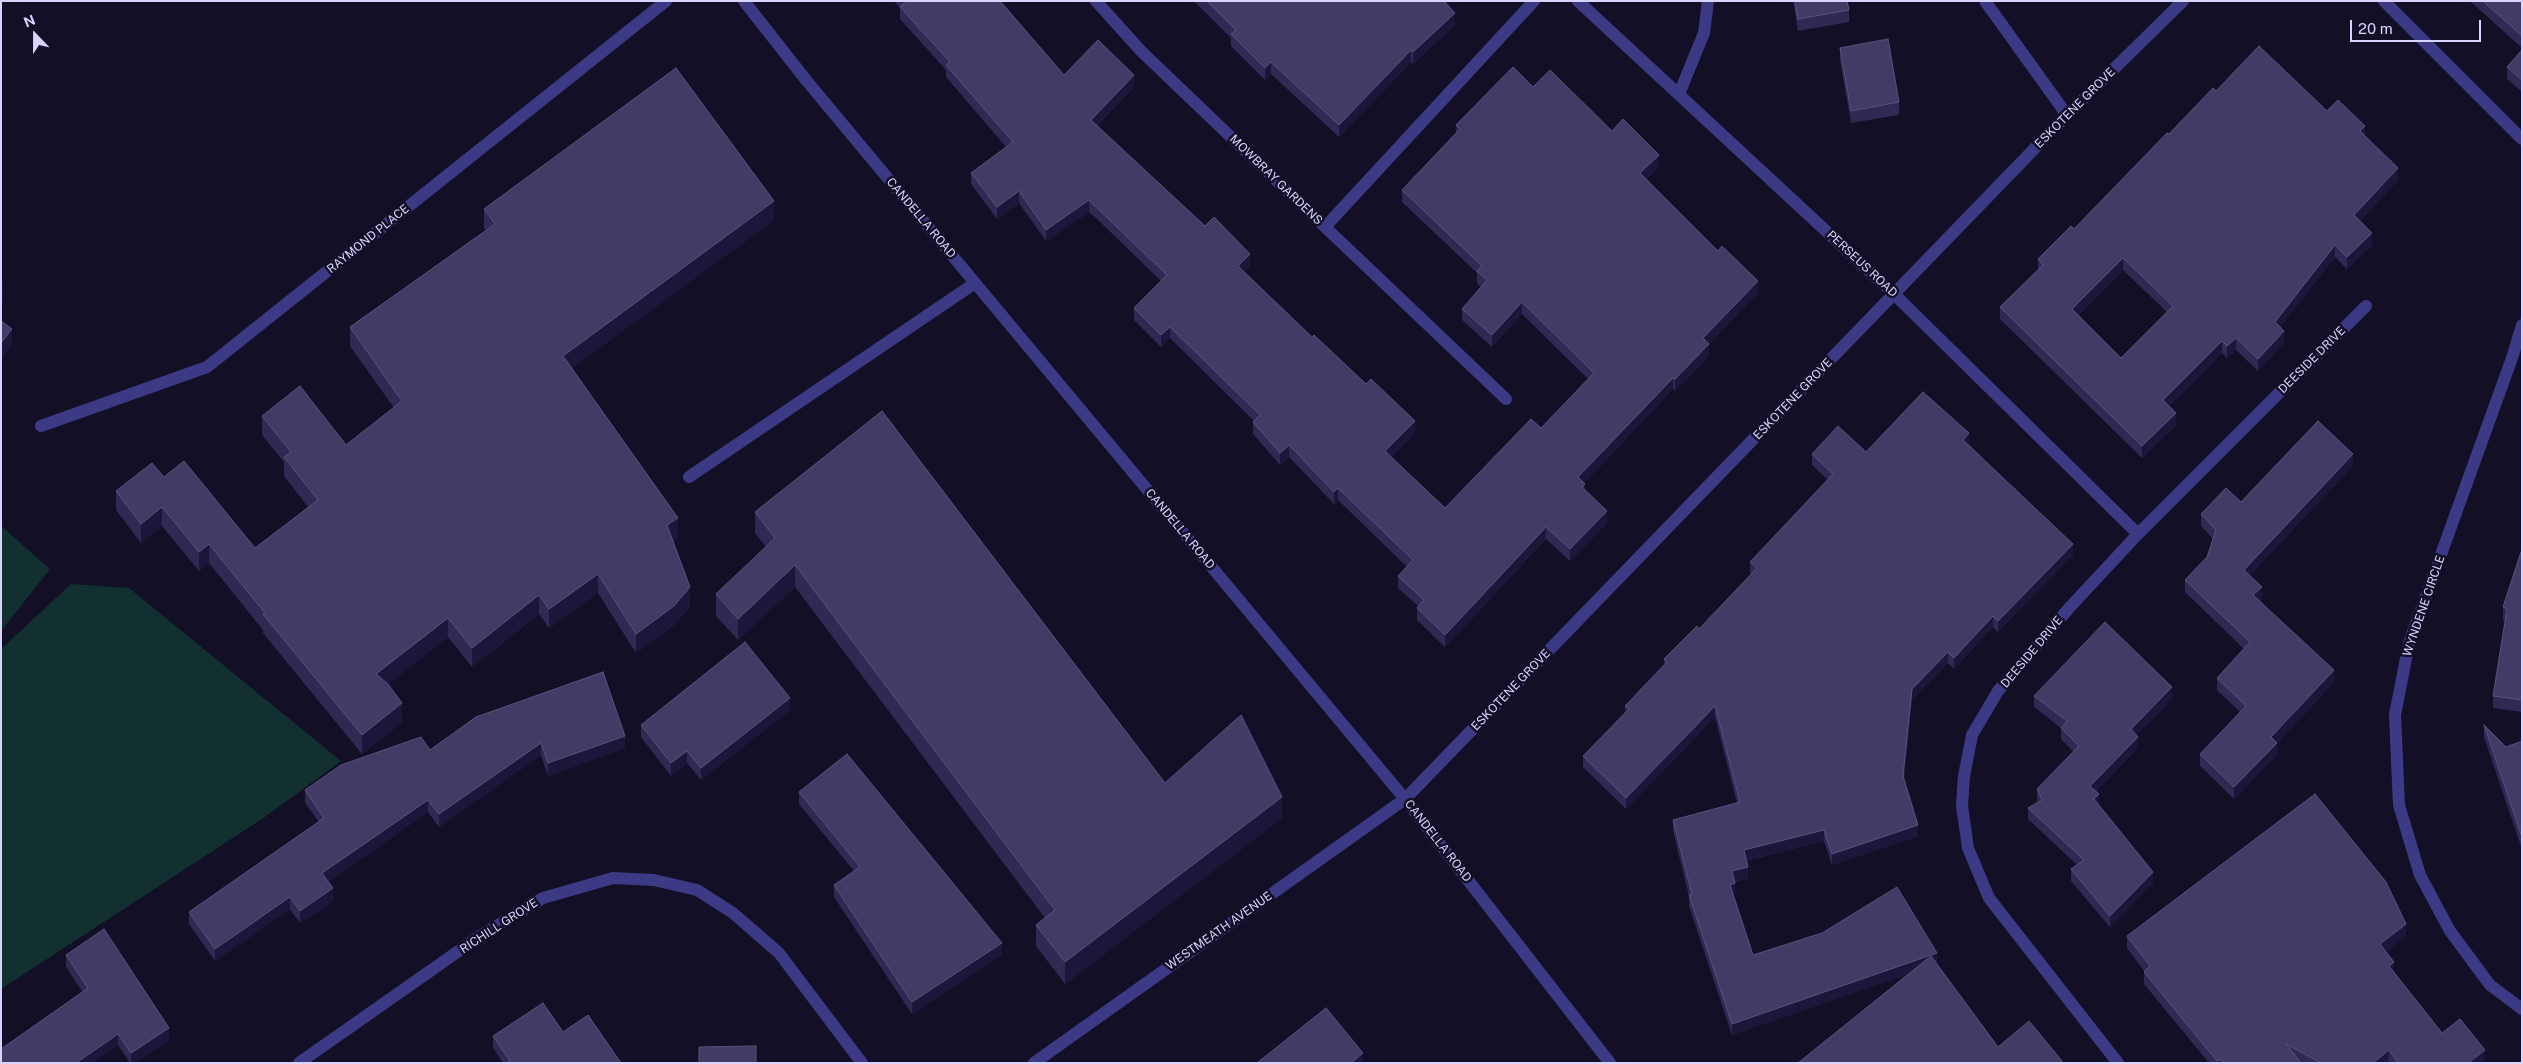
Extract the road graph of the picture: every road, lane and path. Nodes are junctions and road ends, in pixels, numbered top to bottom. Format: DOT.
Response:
graph roads {
  1 [pos="666,1"];
  2 [pos="744,1"];
  3 [pos="1096,1"];
  4 [pos="1534,1"];
  5 [pos="1578,1"];
  6 [pos="1708,1"];
  7 [pos="1985,1"];
  8 [pos="2182,1"];
  9 [pos="2384,1"];
  10 [pos="1679,94"];
  11 [pos="2067,115"];
  12 [pos="2522,139"];
  13 [pos="1325,227"];
  14 [pos="976,283"];
  15 [pos="1894,294"];
  16 [pos="2366,306"];
  17 [pos="2522,325"];
  18 [pos="1506,399"];
  19 [pos="41,426"];
  20 [pos="689,476"];
  21 [pos="2138,534"];
  22 [pos="1405,799"];
  23 [pos="2522,1009"];
  24 [pos="299,1063"];
  25 [pos="862,1063"];
  26 [pos="1034,1063"];
  27 [pos="1610,1063"];
  28 [pos="2118,1063"];
  1 -- 19 [label="street, RAYMOND PLACE"];
  2 -- 14 [label="street, CANDELLA ROAD"];
  3 -- 13 [label="street, MOWBRAY GARDENS"];
  4 -- 13 [label="street, MOWBRAY GARDENS"];
  5 -- 10 [label="street, PERSEUS ROAD"];
  6 -- 10 [label="street"];
  7 -- 11 [label="street"];
  8 -- 11 [label="street, ESKOTENE GROVE"];
  9 -- 12 [label="street"];
  10 -- 15 [label="street, PERSEUS ROAD"];
  11 -- 15 [label="street, ESKOTENE GROVE"];
  13 -- 18 [label="street"];
  14 -- 20 [label="street"];
  14 -- 22 [label="street, CANDELLA ROAD"];
  15 -- 21 [label="street, PERSEUS ROAD"];
  15 -- 22 [label="street, ESKOTENE GROVE"];
  16 -- 21 [label="street, DEESIDE DRIVE"];
  17 -- 23 [label="street, WYNDENE CIRCLE"];
  21 -- 28 [label="street, DEESIDE DRIVE"];
  22 -- 26 [label="street, WESTMEATH AVENUE"];
  22 -- 27 [label="street, CANDELLA ROAD"];
  24 -- 25 [label="street, RICHILL GROVE"];
}
